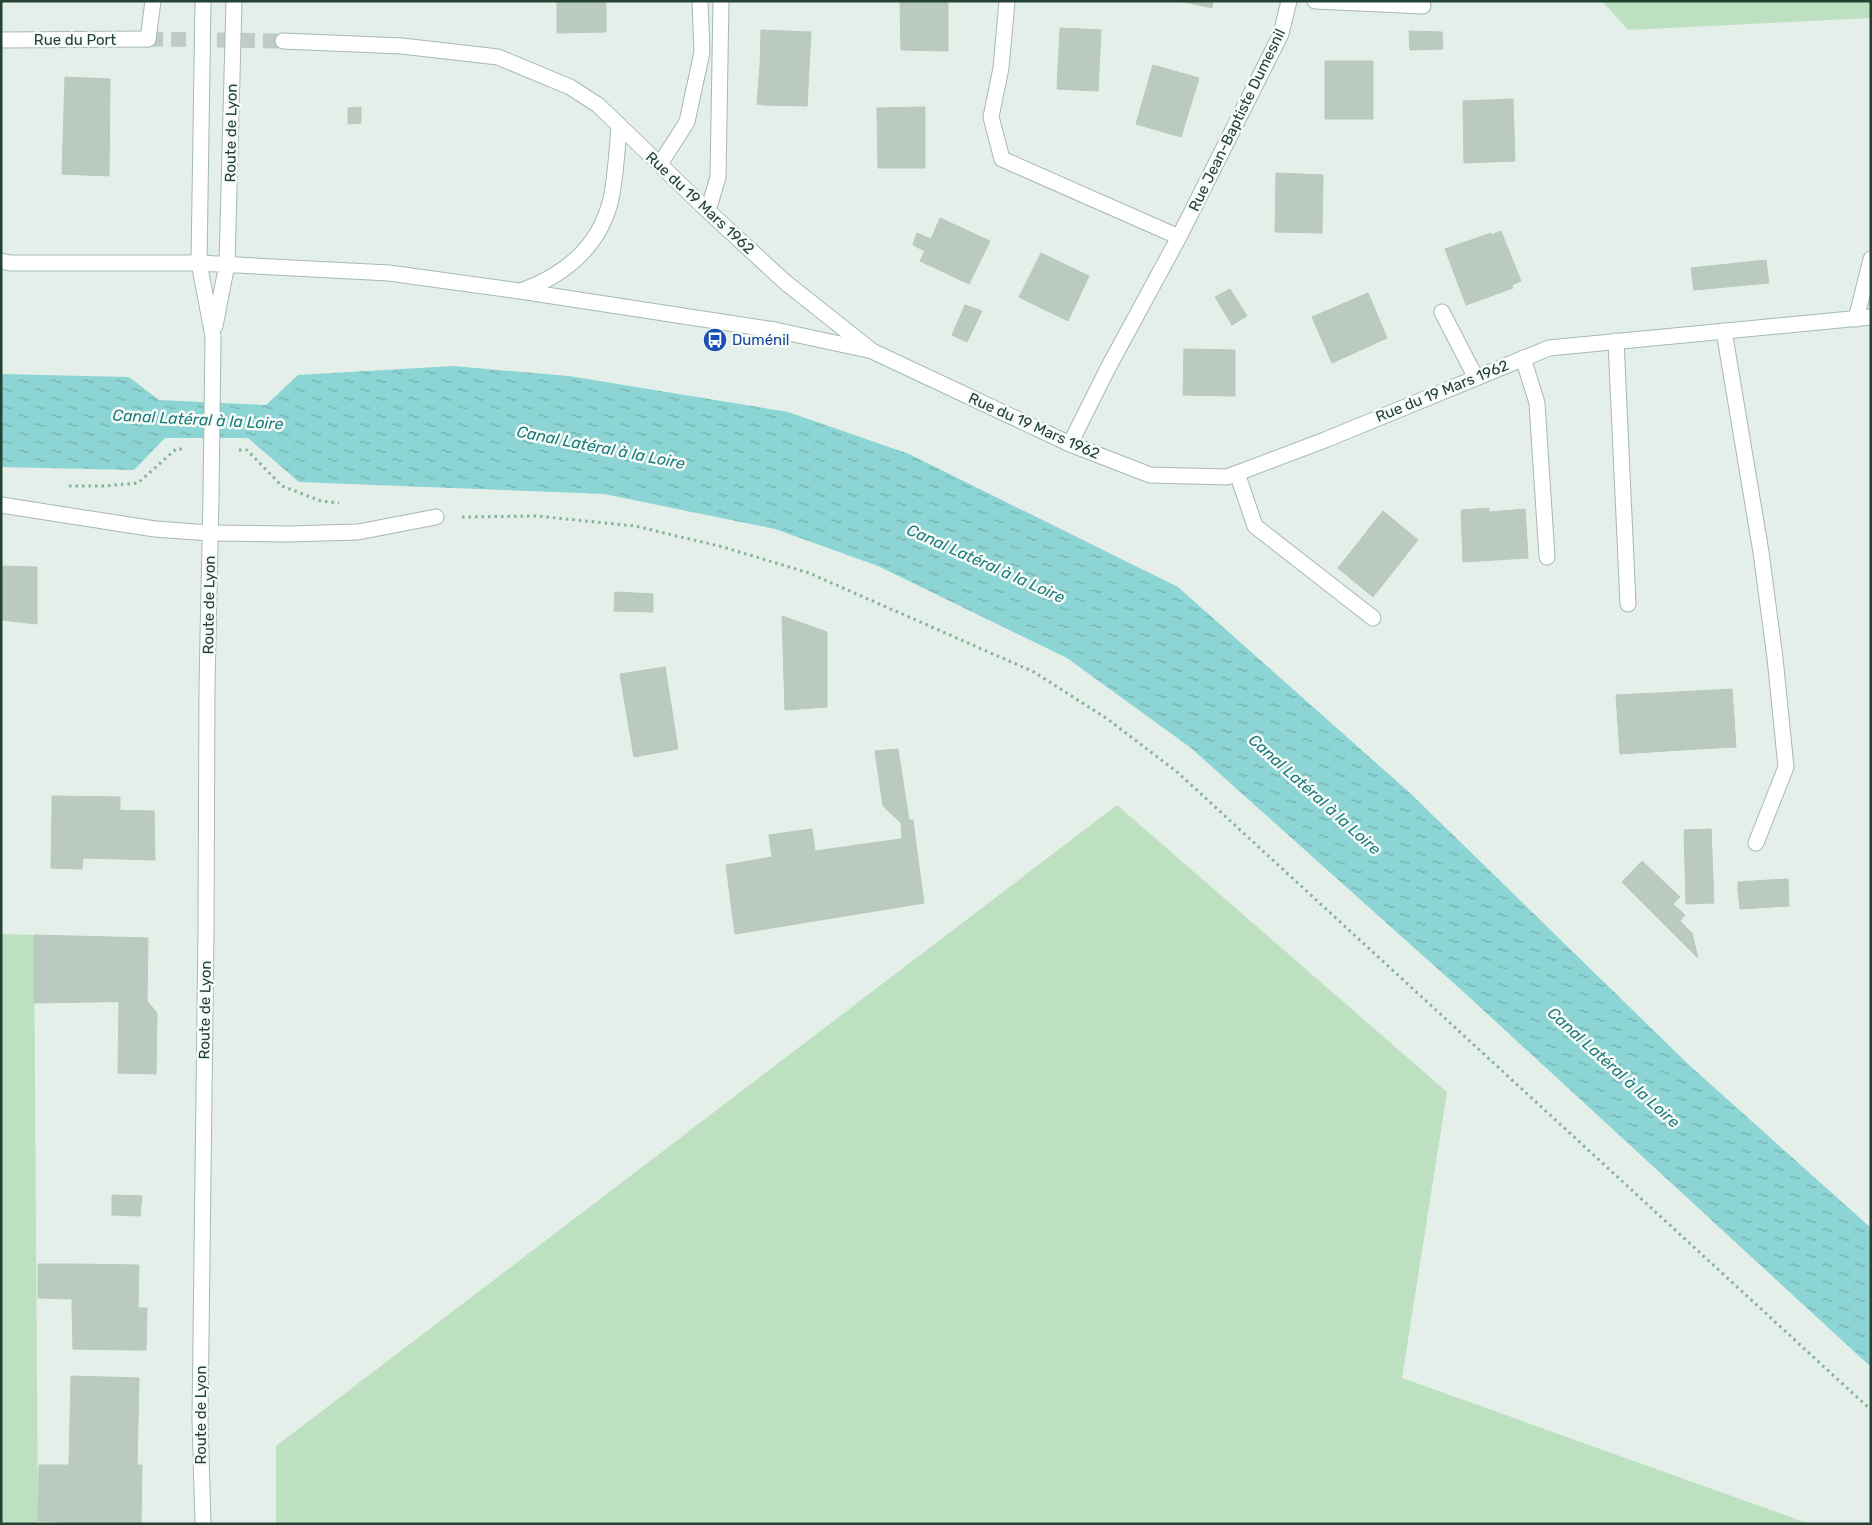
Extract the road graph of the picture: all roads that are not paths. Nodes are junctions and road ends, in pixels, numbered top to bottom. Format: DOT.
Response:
graph roads {
  1 [pos="153,1"];
  2 [pos="203,1"];
  3 [pos="234,1"];
  4 [pos="700,1"];
  5 [pos="721,1"];
  6 [pos="1007,1"];
  7 [pos="1289,1"];
  8 [pos="1315,1"];
  9 [pos="1423,6"];
  10 [pos="1,40"];
  11 [pos="283,41"];
  12 [pos="619,126"];
  13 [pos="660,164"];
  14 [pos="708,211"];
  15 [pos="1180,237"];
  16 [pos="1871,259"];
  17 [pos="1,261"];
  18 [pos="199,262"];
  19 [pos="227,264"];
  20 [pos="520,291"];
  21 [pos="1442,312"];
  22 [pos="1864,318"];
  23 [pos="1724,331"];
  24 [pos="213,336"];
  25 [pos="1616,341"];
  26 [pos="872,351"];
  27 [pos="1523,358"];
  28 [pos="1476,378"];
  29 [pos="1070,444"];
  30 [pos="1236,473"];
  31 [pos="1,505"];
  32 [pos="436,517"];
  33 [pos="210,533"];
  34 [pos="1547,557"];
  35 [pos="1628,604"];
  36 [pos="1373,618"];
  37 [pos="1756,842"];
  38 [pos="203,1524"];
  1 -- 10 [label="street, Rue du Port"];
  2 -- 18 [label="street"];
  3 -- 19 [label="street, Route de Lyon"];
  4 -- 13 [label="street"];
  5 -- 14 [label="street"];
  6 -- 15 [label="street"];
  7 -- 15 [label="street, Rue Jean-Baptiste Dumesnil"];
  8 -- 9 [label="street"];
  11 -- 12 [label="street, Rue du 19 Mars 1962"];
  12 -- 13 [label="street, Rue du 19 Mars 1962"];
  12 -- 20 [label="street"];
  13 -- 14 [label="street, Rue du 19 Mars 1962"];
  14 -- 26 [label="street, Rue du 19 Mars 1962"];
  15 -- 29 [label="street, Rue Jean-Baptiste Dumesnil"];
  16 -- 22 [label="street"];
  17 -- 18 [label="street"];
  18 -- 19 [label="street"];
  18 -- 24 [label="street"];
  19 -- 20 [label="street"];
  19 -- 24 [label="street, Route de Lyon"];
  20 -- 26 [label="street"];
  21 -- 28 [label="street"];
  22 -- 23 [label="street, Rue du 19 Mars 1962"];
  23 -- 25 [label="street, Rue du 19 Mars 1962"];
  23 -- 37 [label="street"];
  24 -- 33 [label="street, Route de Lyon, bridge"];
  25 -- 27 [label="street, Rue du 19 Mars 1962"];
  25 -- 35 [label="street"];
  26 -- 29 [label="street, Rue du 19 Mars 1962"];
  27 -- 28 [label="street, Rue du 19 Mars 1962"];
  27 -- 34 [label="street"];
  28 -- 30 [label="street, Rue du 19 Mars 1962"];
  29 -- 30 [label="street, Rue du 19 Mars 1962"];
  30 -- 36 [label="street"];
  31 -- 33 [label="street"];
  32 -- 33 [label="street"];
  33 -- 38 [label="street, Route de Lyon"];
}
